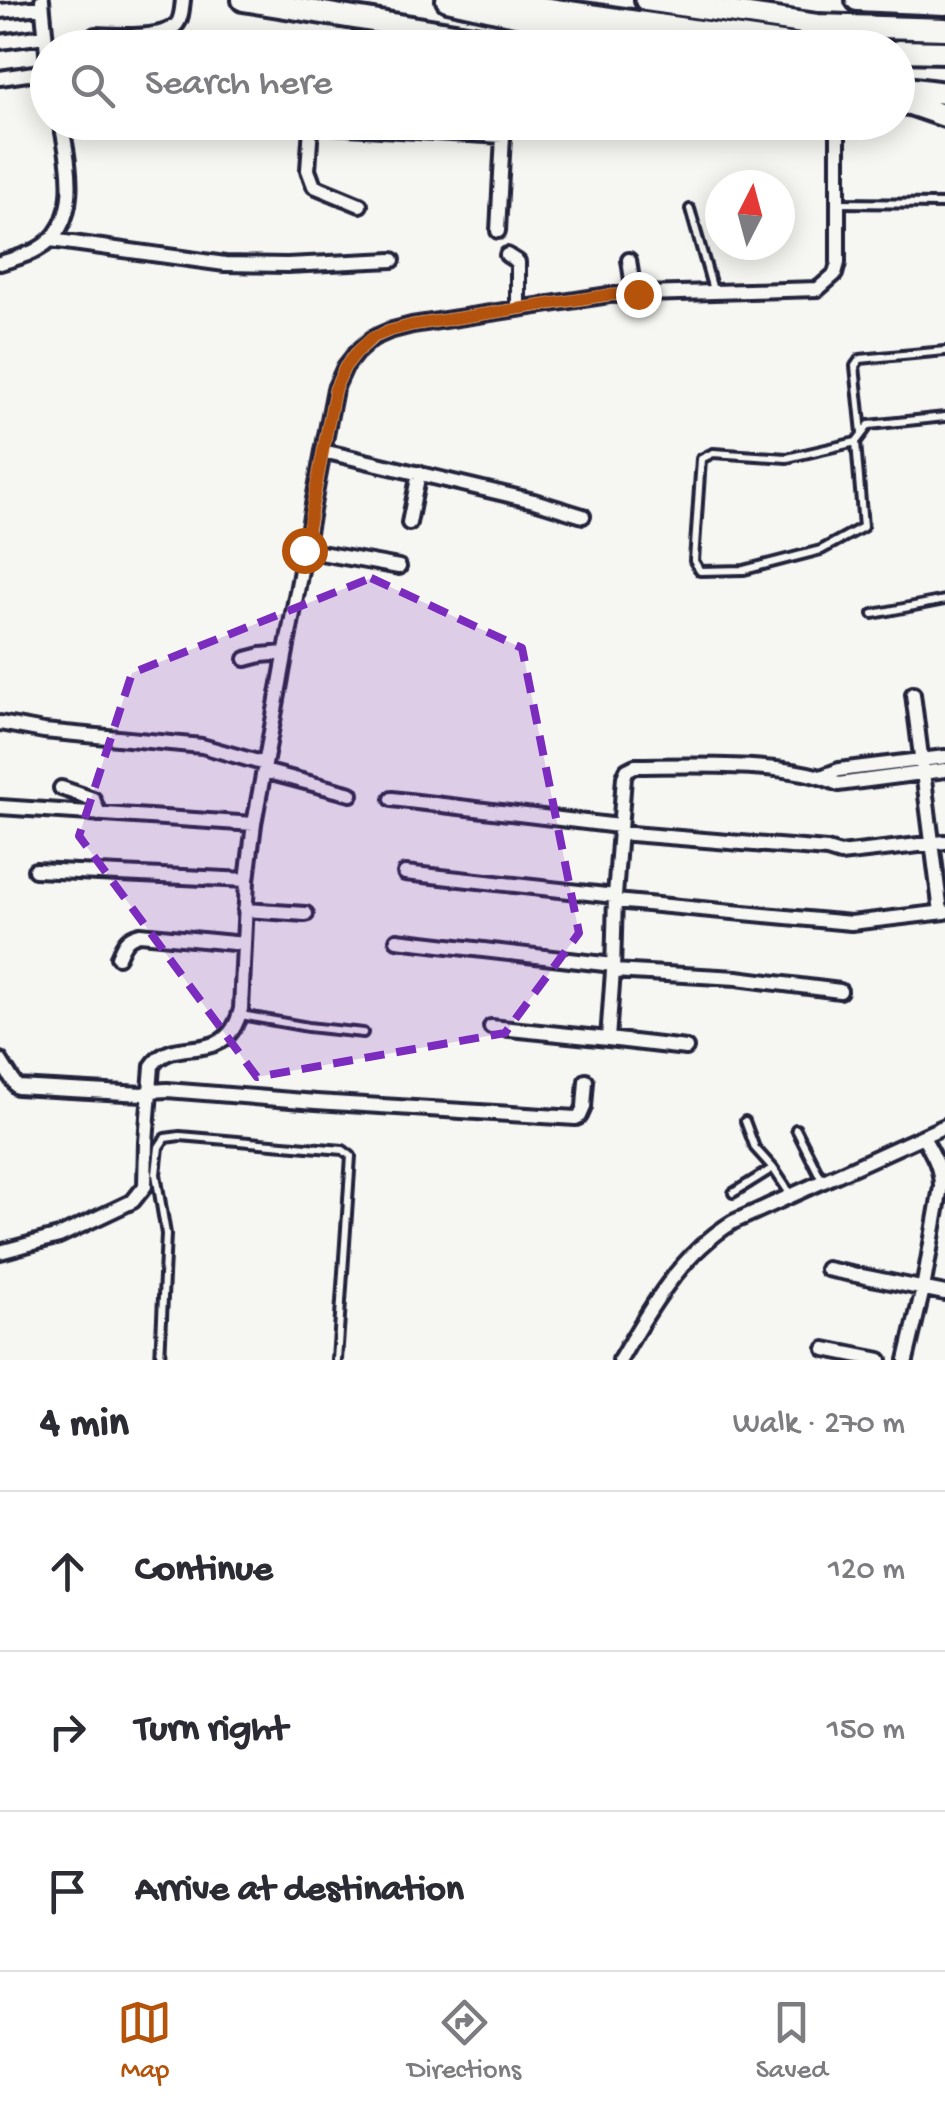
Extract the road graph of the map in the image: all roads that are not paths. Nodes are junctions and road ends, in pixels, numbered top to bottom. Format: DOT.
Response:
graph roads {
  1 [pos="183,0"];
  2 [pos="243,0"];
  3 [pos="447,0"];
  4 [pos="488,0"];
  5 [pos="646,0"];
  6 [pos="858,0"];
  7 [pos="42,4"];
  8 [pos="945,4"];
  9 [pos="0,11"];
  10 [pos="945,29"];
  11 [pos="44,30"];
  12 [pos="165,30"];
  13 [pos="404,30"];
  14 [pos="584,30"];
  15 [pos="693,30"];
  16 [pos="30,38"];
  17 [pos="0,42"];
  18 [pos="915,52"];
  19 [pos="945,52"];
  20 [pos="30,74"];
  21 [pos="0,78"];
  22 [pos="915,106"];
  23 [pos="945,116"];
  24 [pos="64,140"];
  25 [pos="310,140"];
  26 [pos="503,140"];
  27 [pos="838,140"];
  28 [pos="838,203"];
  29 [pos="945,204"];
  30 [pos="360,205"];
  31 [pos="690,209"];
  32 [pos="498,231"];
  33 [pos="52,240"];
  34 [pos="506,256"];
  35 [pos="393,260"];
  36 [pos="629,260"];
  37 [pos="0,263"];
  38 [pos="714,292"];
  39 [pos="638,294"];
  40 [pos="518,309"];
  41 [pos="945,351"];
  42 [pos="945,417"];
  43 [pos="862,434"];
  44 [pos="856,442"];
  45 [pos="322,451"];
  46 [pos="420,473"];
  47 [pos="583,516"];
  48 [pos="409,523"];
  49 [pos="304,550"];
  50 [pos="399,567"];
  51 [pos="945,600"];
  52 [pos="874,614"];
  53 [pos="285,653"];
  54 [pos="246,660"];
  55 [pos="912,694"];
  56 [pos="0,723"];
  57 [pos="945,756"];
  58 [pos="923,766"];
  59 [pos="264,768"];
  60 [pos="945,770"];
  61 [pos="61,788"];
  62 [pos="351,794"];
  63 [pos="392,799"];
  64 [pos="0,807"];
  65 [pos="99,814"];
  66 [pos="254,824"];
  67 [pos="619,829"];
  68 [pos="938,843"];
  69 [pos="35,870"];
  70 [pos="405,873"];
  71 [pos="247,880"];
  72 [pos="615,898"];
  73 [pos="246,910"];
  74 [pos="943,912"];
  75 [pos="306,914"];
  76 [pos="397,940"];
  77 [pos="244,944"];
  78 [pos="118,958"];
  79 [pos="613,968"];
  80 [pos="840,990"];
  81 [pos="240,1015"];
  82 [pos="491,1028"];
  83 [pos="362,1033"];
  84 [pos="608,1039"];
  85 [pos="686,1048"];
  86 [pos="0,1060"];
  87 [pos="586,1081"];
  88 [pos="150,1091"];
  89 [pos="745,1122"];
  90 [pos="945,1126"];
  91 [pos="796,1129"];
  92 [pos="924,1137"];
  93 [pos="773,1168"];
  94 [pos="824,1183"];
  95 [pos="733,1193"];
  96 [pos="792,1196"];
  97 [pos="941,1212"];
  98 [pos="0,1252"];
  99 [pos="827,1269"];
  100 [pos="923,1288"];
  101 [pos="945,1293"];
  102 [pos="825,1349"];
  103 [pos="160,1360"];
  104 [pos="337,1360"];
  105 [pos="620,1360"];
  106 [pos="880,1360"];
  107 [pos="906,1360"];
  1 -- 12 [label="street"];
  2 -- 13 [label="main road"];
  3 -- 14 [label="main road"];
  4 -- 15 [label="main road"];
  5 -- 10 [label="main road"];
  6 -- 8 [label="main road"];
  7 -- 9 [label="street"];
  7 -- 11 [label="street"];
  16 -- 17 [label="street"];
  18 -- 19 [label="main road"];
  20 -- 21 [label="street"];
  22 -- 23 [label="main road"];
  24 -- 33 [label="street"];
  25 -- 30 [label="street"];
  26 -- 32 [label="street"];
  27 -- 28 [label="street"];
  28 -- 29 [label="lane"];
  28 -- 38 [label="street"];
  31 -- 38 [label="lane"];
  33 -- 35 [label="street"];
  33 -- 37 [label="street"];
  34 -- 40 [label="street"];
  36 -- 39 [label="street"];
  38 -- 39 [label="street"];
  39 -- 40 [label="street"];
  40 -- 45 [label="street"];
  41 -- 43 [label="lane"];
  42 -- 43 [label="lane"];
  43 -- 44 [label="lane"];
  44 -- 44 [label="lane"];
  45 -- 46 [label="street"];
  45 -- 49 [label="street"];
  46 -- 47 [label="street"];
  46 -- 48 [label="street"];
  49 -- 50 [label="street"];
  49 -- 53 [label="street"];
  51 -- 52 [label="lane"];
  53 -- 54 [label="street"];
  53 -- 59 [label="street"];
  55 -- 58 [label="street"];
  56 -- 59 [label="street"];
  57 -- 58 [label="street"];
  58 -- 60 [label="street"];
  58 -- 67 [label="street"];
  58 -- 68 [label="street"];
  59 -- 62 [label="street"];
  59 -- 66 [label="street"];
  61 -- 65 [label="street"];
  63 -- 67 [label="street"];
  64 -- 65 [label="street"];
  65 -- 66 [label="street"];
  66 -- 71 [label="street"];
  67 -- 68 [label="street"];
  67 -- 72 [label="street"];
  68 -- 74 [label="street"];
  69 -- 71 [label="street"];
  70 -- 72 [label="street"];
  71 -- 73 [label="street"];
  72 -- 74 [label="street"];
  72 -- 79 [label="street"];
  73 -- 75 [label="street"];
  73 -- 77 [label="street"];
  76 -- 79 [label="street"];
  77 -- 78 [label="street"];
  77 -- 81 [label="street"];
  79 -- 80 [label="street"];
  79 -- 84 [label="street"];
  81 -- 83 [label="lane"];
  81 -- 88 [label="street"];
  82 -- 84 [label="street"];
  84 -- 85 [label="street"];
  86 -- 88 [label="street"];
  87 -- 88 [label="street"];
  88 -- 98 [label="street"];
  89 -- 93 [label="lane"];
  90 -- 92 [label="street"];
  91 -- 94 [label="lane"];
  92 -- 94 [label="street"];
  92 -- 97 [label="street"];
  93 -- 95 [label="lane"];
  93 -- 96 [label="lane"];
  94 -- 96 [label="street"];
  96 -- 105 [label="street"];
  97 -- 100 [label="street"];
  99 -- 100 [label="street"];
  100 -- 101 [label="street"];
  100 -- 107 [label="street"];
  102 -- 106 [label="street"];
  103 -- 104 [label="lane"];
}
